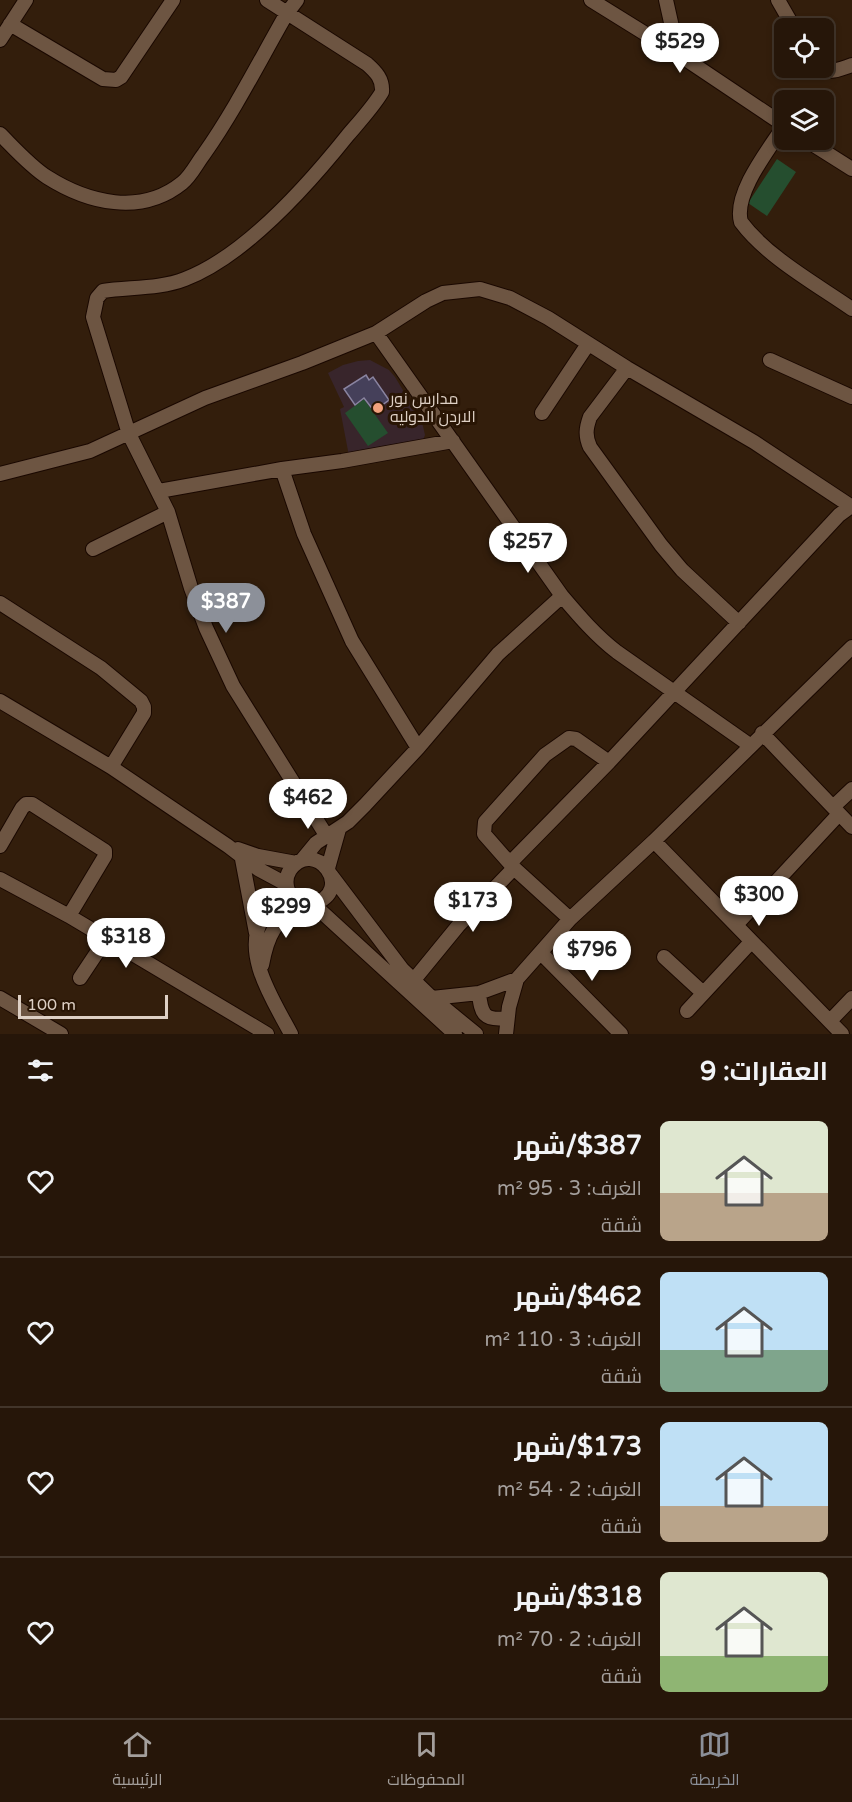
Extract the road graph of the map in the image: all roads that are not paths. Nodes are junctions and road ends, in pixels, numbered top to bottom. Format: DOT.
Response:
graph roads {
  1 [pos="26,0"];
  2 [pos="173,0"];
  3 [pos="267,0"];
  4 [pos="297,0"];
  5 [pos="591,0"];
  6 [pos="666,0"];
  7 [pos="778,0"];
  8 [pos="287,13"];
  9 [pos="788,18"];
  10 [pos="10,24"];
  11 [pos="0,40"];
  12 [pos="678,54"];
  13 [pos="852,65"];
  14 [pos="834,71"];
  15 [pos="774,119"];
  16 [pos="0,134"];
  17 [pos="774,141"];
  18 [pos="823,150"];
  19 [pos="852,169"];
  20 [pos="852,309"];
  21 [pos="376,333"];
  22 [pos="588,344"];
  23 [pos="770,360"];
  24 [pos="627,368"];
  25 [pos="852,397"];
  26 [pos="542,413"];
  27 [pos="129,434"];
  28 [pos="453,441"];
  29 [pos="282,469"];
  30 [pos="0,474"];
  31 [pos="159,491"];
  32 [pos="851,507"];
  33 [pos="168,512"];
  34 [pos="93,549"];
  35 [pos="562,596"];
  36 [pos="0,603"];
  37 [pos="739,623"];
  38 [pos="852,647"];
  39 [pos="675,692"];
  40 [pos="0,701"];
  41 [pos="762,733"];
  42 [pos="751,746"];
  43 [pos="418,748"];
  44 [pos="609,762"];
  45 [pos="111,766"];
  46 [pos="852,789"];
  47 [pos="836,810"];
  48 [pos="852,827"];
  49 [pos="332,832"];
  50 [pos="654,841"];
  51 [pos="0,846"];
  52 [pos="228,846"];
  53 [pos="242,859"];
  54 [pos="299,862"];
  55 [pos="512,866"];
  56 [pos="329,871"];
  57 [pos="0,879"];
  58 [pos="287,886"];
  59 [pos="307,904"];
  60 [pos="69,916"];
  61 [pos="570,919"];
  62 [pos="736,925"];
  63 [pos="256,933"];
  64 [pos="106,939"];
  65 [pos="751,942"];
  66 [pos="541,953"];
  67 [pos="664,957"];
  68 [pos="261,970"];
  69 [pos="80,978"];
  70 [pos="518,979"];
  71 [pos="413,981"];
  72 [pos="702,992"];
  73 [pos="479,993"];
  74 [pos="432,998"];
  75 [pos="852,998"];
  76 [pos="0,999"];
  77 [pos="687,1011"];
  78 [pos="507,1018"];
  79 [pos="830,1021"];
  80 [pos="61,1034"];
  81 [pos="267,1034"];
  82 [pos="291,1034"];
  83 [pos="455,1034"];
  84 [pos="476,1034"];
  85 [pos="506,1034"];
  86 [pos="621,1034"];
  87 [pos="842,1034"];
  1 -- 10 [label="street"];
  2 -- 10 [label="street"];
  3 -- 8 [label="street"];
  4 -- 8 [label="street"];
  5 -- 12 [label="street"];
  6 -- 12 [label="street"];
  7 -- 9 [label="street"];
  8 -- 16 [label="street"];
  8 -- 27 [label="street"];
  10 -- 11 [label="street"];
  12 -- 15 [label="street"];
  13 -- 14 [label="street"];
  17 -- 20 [label="street"];
  18 -- 19 [label="street"];
  21 -- 22 [label="street"];
  21 -- 27 [label="street"];
  21 -- 28 [label="street"];
  22 -- 24 [label="street"];
  22 -- 26 [label="street"];
  23 -- 25 [label="street"];
  24 -- 32 [label="street"];
  24 -- 37 [label="street"];
  27 -- 30 [label="street"];
  27 -- 31 [label="street"];
  28 -- 29 [label="street"];
  28 -- 35 [label="street"];
  29 -- 31 [label="street"];
  29 -- 43 [label="street"];
  31 -- 33 [label="street"];
  32 -- 37 [label="street"];
  33 -- 34 [label="street"];
  33 -- 49 [label="street"];
  35 -- 39 [label="street"];
  35 -- 43 [label="street"];
  36 -- 45 [label="street"];
  37 -- 39 [label="street"];
  38 -- 41 [label="street"];
  39 -- 42 [label="street"];
  39 -- 44 [label="street"];
  40 -- 45 [label="street"];
  41 -- 42 [label="street"];
  41 -- 47 [label="street"];
  42 -- 50 [label="street"];
  43 -- 49 [label="street"];
  44 -- 55 [label="street"];
  44 -- 55 [label="street"];
  45 -- 52 [label="street"];
  46 -- 47 [label="street"];
  47 -- 48 [label="street"];
  47 -- 62 [label="street"];
  49 -- 54 [label="street"];
  49 -- 56 [label="street"];
  50 -- 61 [label="street"];
  50 -- 62 [label="street"];
  51 -- 60 [label="street"];
  52 -- 53 [label="street"];
  52 -- 54 [label="street"];
  53 -- 58 [label="street"];
  53 -- 63 [label="street"];
  54 -- 56 [label="street"];
  54 -- 58 [label="street"];
  55 -- 61 [label="street"];
  55 -- 71 [label="street"];
  56 -- 59 [label="street"];
  56 -- 71 [label="street"];
  57 -- 60 [label="street"];
  58 -- 59 [label="street"];
  58 -- 63 [label="street"];
  59 -- 68 [label="street"];
  59 -- 83 [label="street"];
  60 -- 64 [label="street"];
  61 -- 66 [label="street"];
  62 -- 65 [label="street"];
  63 -- 68 [label="street"];
  64 -- 69 [label="street"];
  64 -- 81 [label="street"];
  65 -- 72 [label="street"];
  65 -- 79 [label="street"];
  66 -- 70 [label="street"];
  66 -- 86 [label="street"];
  67 -- 72 [label="street"];
  68 -- 82 [label="street"];
  70 -- 73 [label="street"];
  70 -- 78 [label="street"];
  71 -- 74 [label="street"];
  72 -- 77 [label="street"];
  73 -- 74 [label="street"];
  73 -- 78 [label="street"];
  74 -- 84 [label="street"];
  75 -- 79 [label="street"];
  76 -- 80 [label="street"];
  78 -- 85 [label="street"];
  79 -- 87 [label="street"];
}
